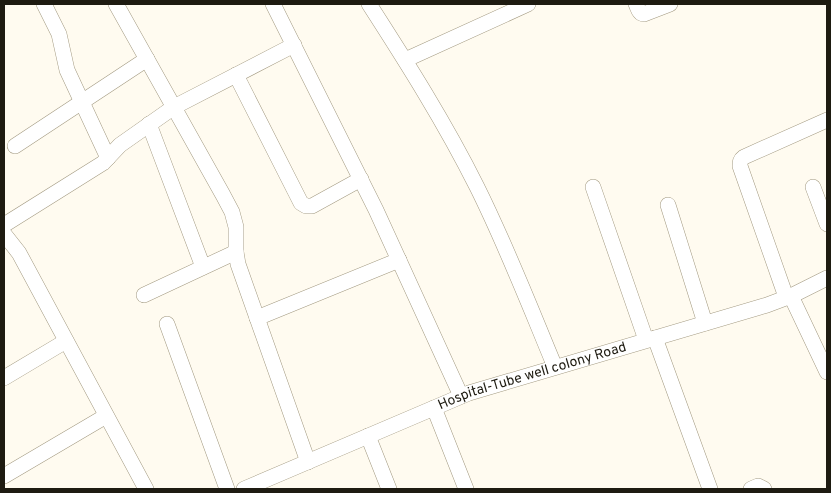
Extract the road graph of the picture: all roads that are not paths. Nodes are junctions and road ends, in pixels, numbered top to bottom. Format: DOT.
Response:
graph roads {
  1 [pos="44,4"];
  2 [pos="116,4"];
  3 [pos="273,4"];
  4 [pos="369,4"];
  5 [pos="528,4"];
  6 [pos="636,4"];
  7 [pos="670,4"];
  8 [pos="294,45"];
  9 [pos="147,59"];
  10 [pos="405,60"];
  11 [pos="236,75"];
  12 [pos="82,102"];
  13 [pos="174,107"];
  14 [pos="827,120"];
  15 [pos="149,124"];
  16 [pos="14,146"];
  17 [pos="108,158"];
  18 [pos="361,179"];
  19 [pos="593,187"];
  20 [pos="813,187"];
  21 [pos="668,205"];
  22 [pos="827,224"];
  23 [pos="4,225"];
  24 [pos="4,234"];
  25 [pos="236,252"];
  26 [pos="399,260"];
  27 [pos="203,267"];
  28 [pos="827,278"];
  29 [pos="144,295"];
  30 [pos="789,296"];
  31 [pos="257,318"];
  32 [pos="705,323"];
  33 [pos="167,324"];
  34 [pos="651,339"];
  35 [pos="66,341"];
  36 [pos="555,367"];
  37 [pos="827,372"];
  38 [pos="4,378"];
  39 [pos="461,396"];
  40 [pos="434,408"];
  41 [pos="106,416"];
  42 [pos="368,436"];
  43 [pos="308,462"];
  44 [pos="4,476"];
  45 [pos="146,489"];
  46 [pos="227,489"];
  47 [pos="244,489"];
  48 [pos="389,489"];
  49 [pos="466,489"];
  50 [pos="710,489"];
  51 [pos="751,489"];
  52 [pos="764,489"];
  1 -- 12 [label="street"];
  2 -- 9 [label="street"];
  3 -- 8 [label="street"];
  4 -- 10 [label="street"];
  5 -- 10 [label="street"];
  6 -- 7 [label="street"];
  8 -- 11 [label="street"];
  8 -- 18 [label="street"];
  9 -- 12 [label="street"];
  9 -- 13 [label="street"];
  10 -- 36 [label="street"];
  11 -- 13 [label="street"];
  11 -- 18 [label="street"];
  12 -- 16 [label="street"];
  12 -- 17 [label="street"];
  13 -- 15 [label="street"];
  13 -- 25 [label="street"];
  14 -- 30 [label="street"];
  15 -- 17 [label="street"];
  15 -- 27 [label="street"];
  17 -- 23 [label="street"];
  18 -- 26 [label="street"];
  19 -- 34 [label="street"];
  20 -- 22 [label="street"];
  21 -- 32 [label="street"];
  24 -- 35 [label="street"];
  25 -- 27 [label="street"];
  25 -- 31 [label="street"];
  26 -- 31 [label="street"];
  26 -- 39 [label="street"];
  27 -- 29 [label="street"];
  28 -- 30 [label="street, Hospital-Tube well colony Road"];
  30 -- 32 [label="street, Hospital-Tube well colony Road"];
  30 -- 37 [label="street"];
  31 -- 43 [label="street"];
  32 -- 34 [label="street, Hospital-Tube well colony Road"];
  33 -- 46 [label="street"];
  34 -- 36 [label="street, Hospital-Tube well colony Road"];
  34 -- 50 [label="street"];
  35 -- 38 [label="street"];
  35 -- 41 [label="street"];
  36 -- 39 [label="street, Hospital-Tube well colony Road"];
  39 -- 40 [label="street, Hospital-Tube well colony Road"];
  40 -- 42 [label="street, Hospital-Tube well colony Road"];
  40 -- 49 [label="street"];
  41 -- 44 [label="street"];
  41 -- 45 [label="street"];
  42 -- 43 [label="street, Hospital-Tube well colony Road"];
  42 -- 48 [label="street"];
  43 -- 47 [label="street, Hospital-Tube well colony Road"];
  51 -- 52 [label="street"];
}
